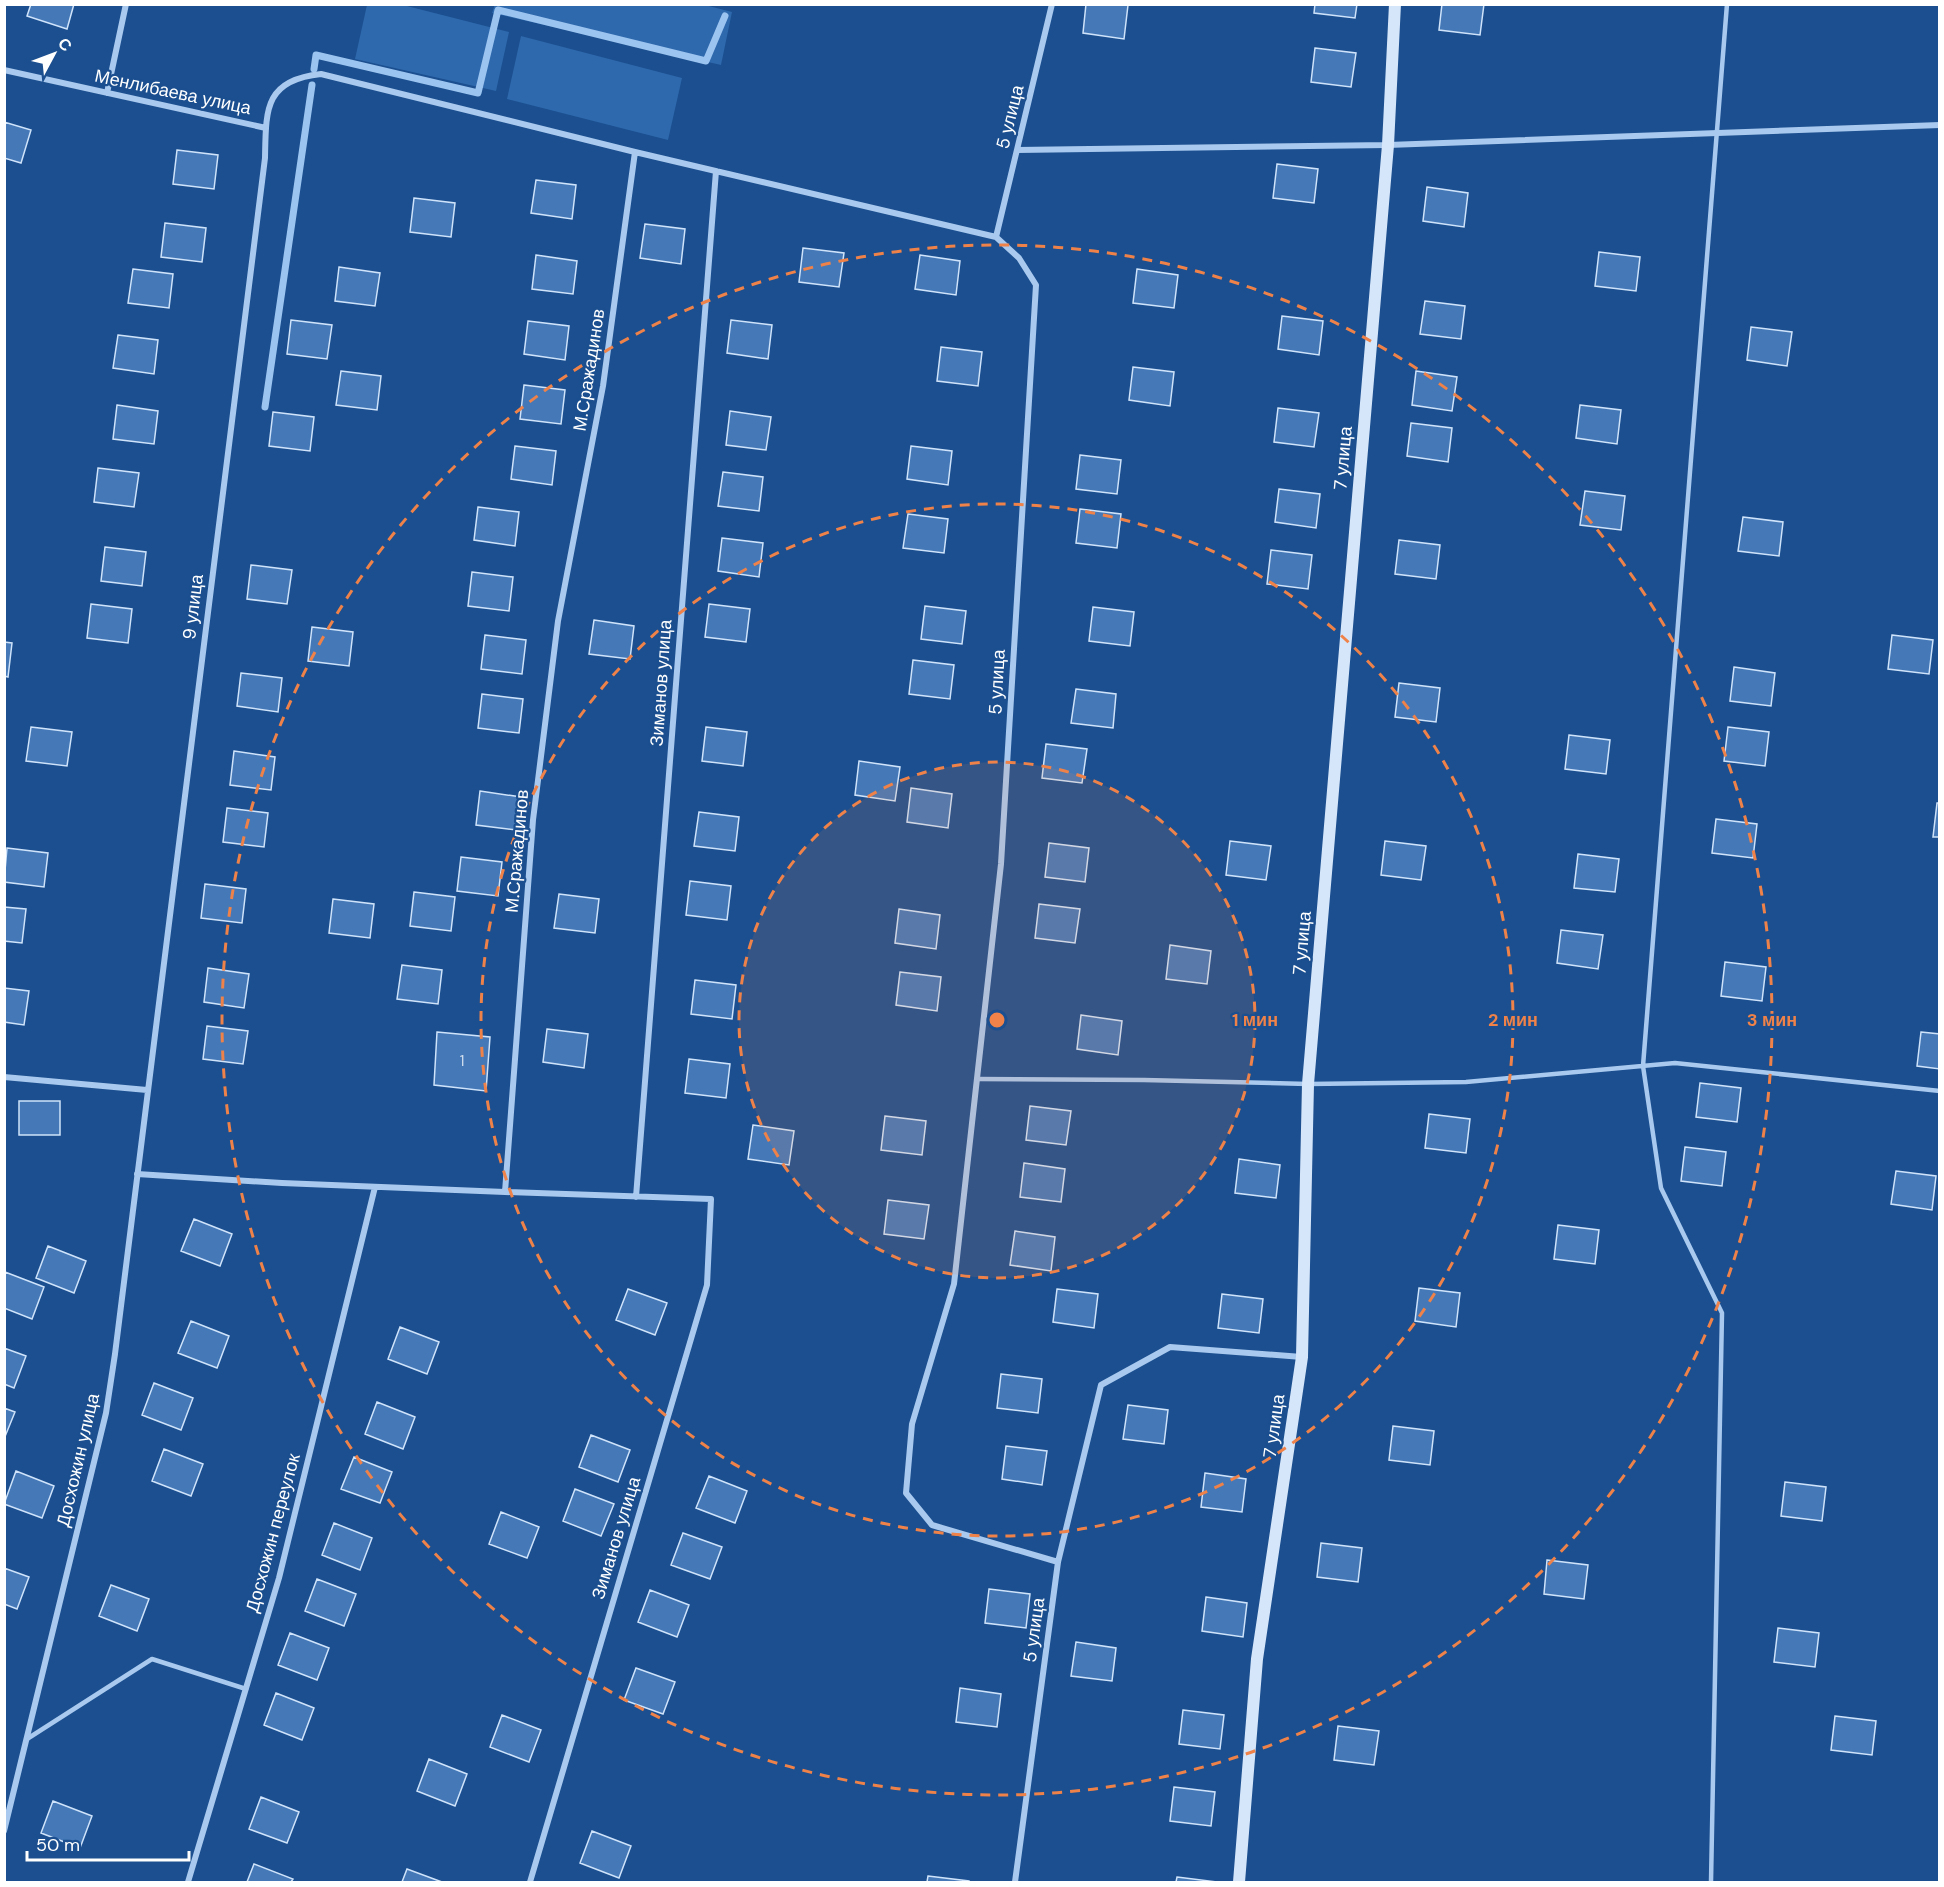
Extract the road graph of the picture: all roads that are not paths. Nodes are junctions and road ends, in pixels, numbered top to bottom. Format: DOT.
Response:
graph roads {
  1 [pos="126,4"];
  2 [pos="1052,4"];
  3 [pos="1395,4"];
  4 [pos="1727,4"];
  5 [pos="4,70"];
  6 [pos="107,93"];
  7 [pos="1940,125"];
  8 [pos="266,128"];
  9 [pos="1718,132"];
  10 [pos="1388,145"];
  11 [pos="1017,150"];
  12 [pos="635,152"];
  13 [pos="716,171"];
  14 [pos="996,237"];
  15 [pos="1643,1066"];
  16 [pos="4,1077"];
  17 [pos="977,1080"];
  18 [pos="1308,1084"];
  19 [pos="147,1090"];
  20 [pos="1940,1091"];
  21 [pos="137,1174"];
  22 [pos="375,1187"];
  23 [pos="505,1192"];
  24 [pos="636,1197"];
  25 [pos="1302,1357"];
  26 [pos="1058,1562"];
  27 [pos="246,1689"];
  28 [pos="27,1739"];
  29 [pos="4,1831"];
  30 [pos="188,1882"];
  31 [pos="530,1882"];
  32 [pos="1015,1882"];
  33 [pos="1239,1882"];
  34 [pos="1710,1882"];
  1 -- 6 [label="street"];
  2 -- 11 [label="street, 5 улица"];
  3 -- 10 [label="street, 7 улица"];
  4 -- 9 [label="lane"];
  5 -- 6 [label="street, Менлибаева улица"];
  6 -- 8 [label="street, Менлибаева улица"];
  7 -- 9 [label="street"];
  8 -- 12 [label="street, 9 улица"];
  8 -- 19 [label="street, 9 улица"];
  9 -- 10 [label="street"];
  9 -- 15 [label="lane"];
  10 -- 11 [label="street"];
  10 -- 18 [label="street, 7 улица"];
  11 -- 14 [label="street, 5 улица"];
  12 -- 13 [label="street, 9 улица"];
  12 -- 23 [label="street, М.Сражадинов"];
  13 -- 14 [label="street, 9 улица"];
  13 -- 24 [label="street, Зиманов улица"];
  14 -- 17 [label="street, 5 улица"];
  15 -- 18 [label="lane"];
  15 -- 20 [label="lane"];
  15 -- 34 [label="lane"];
  16 -- 19 [label="street"];
  17 -- 18 [label="lane"];
  17 -- 26 [label="street, 5 улица"];
  18 -- 25 [label="street, 7 улица"];
  19 -- 21 [label="street, Досхожин улица"];
  21 -- 22 [label="street"];
  21 -- 28 [label="street, Досхожин улица"];
  22 -- 23 [label="street"];
  22 -- 27 [label="street, Досхожин переулок"];
  23 -- 24 [label="street"];
  24 -- 31 [label="street, Зиманов улица"];
  25 -- 26 [label="street, 5 улица"];
  25 -- 33 [label="street, 7 улица"];
  26 -- 32 [label="street, 5 улица"];
  27 -- 28 [label="lane"];
  27 -- 30 [label="street, Досхожин переулок"];
  28 -- 29 [label="street, Досхожин улица"];
}
